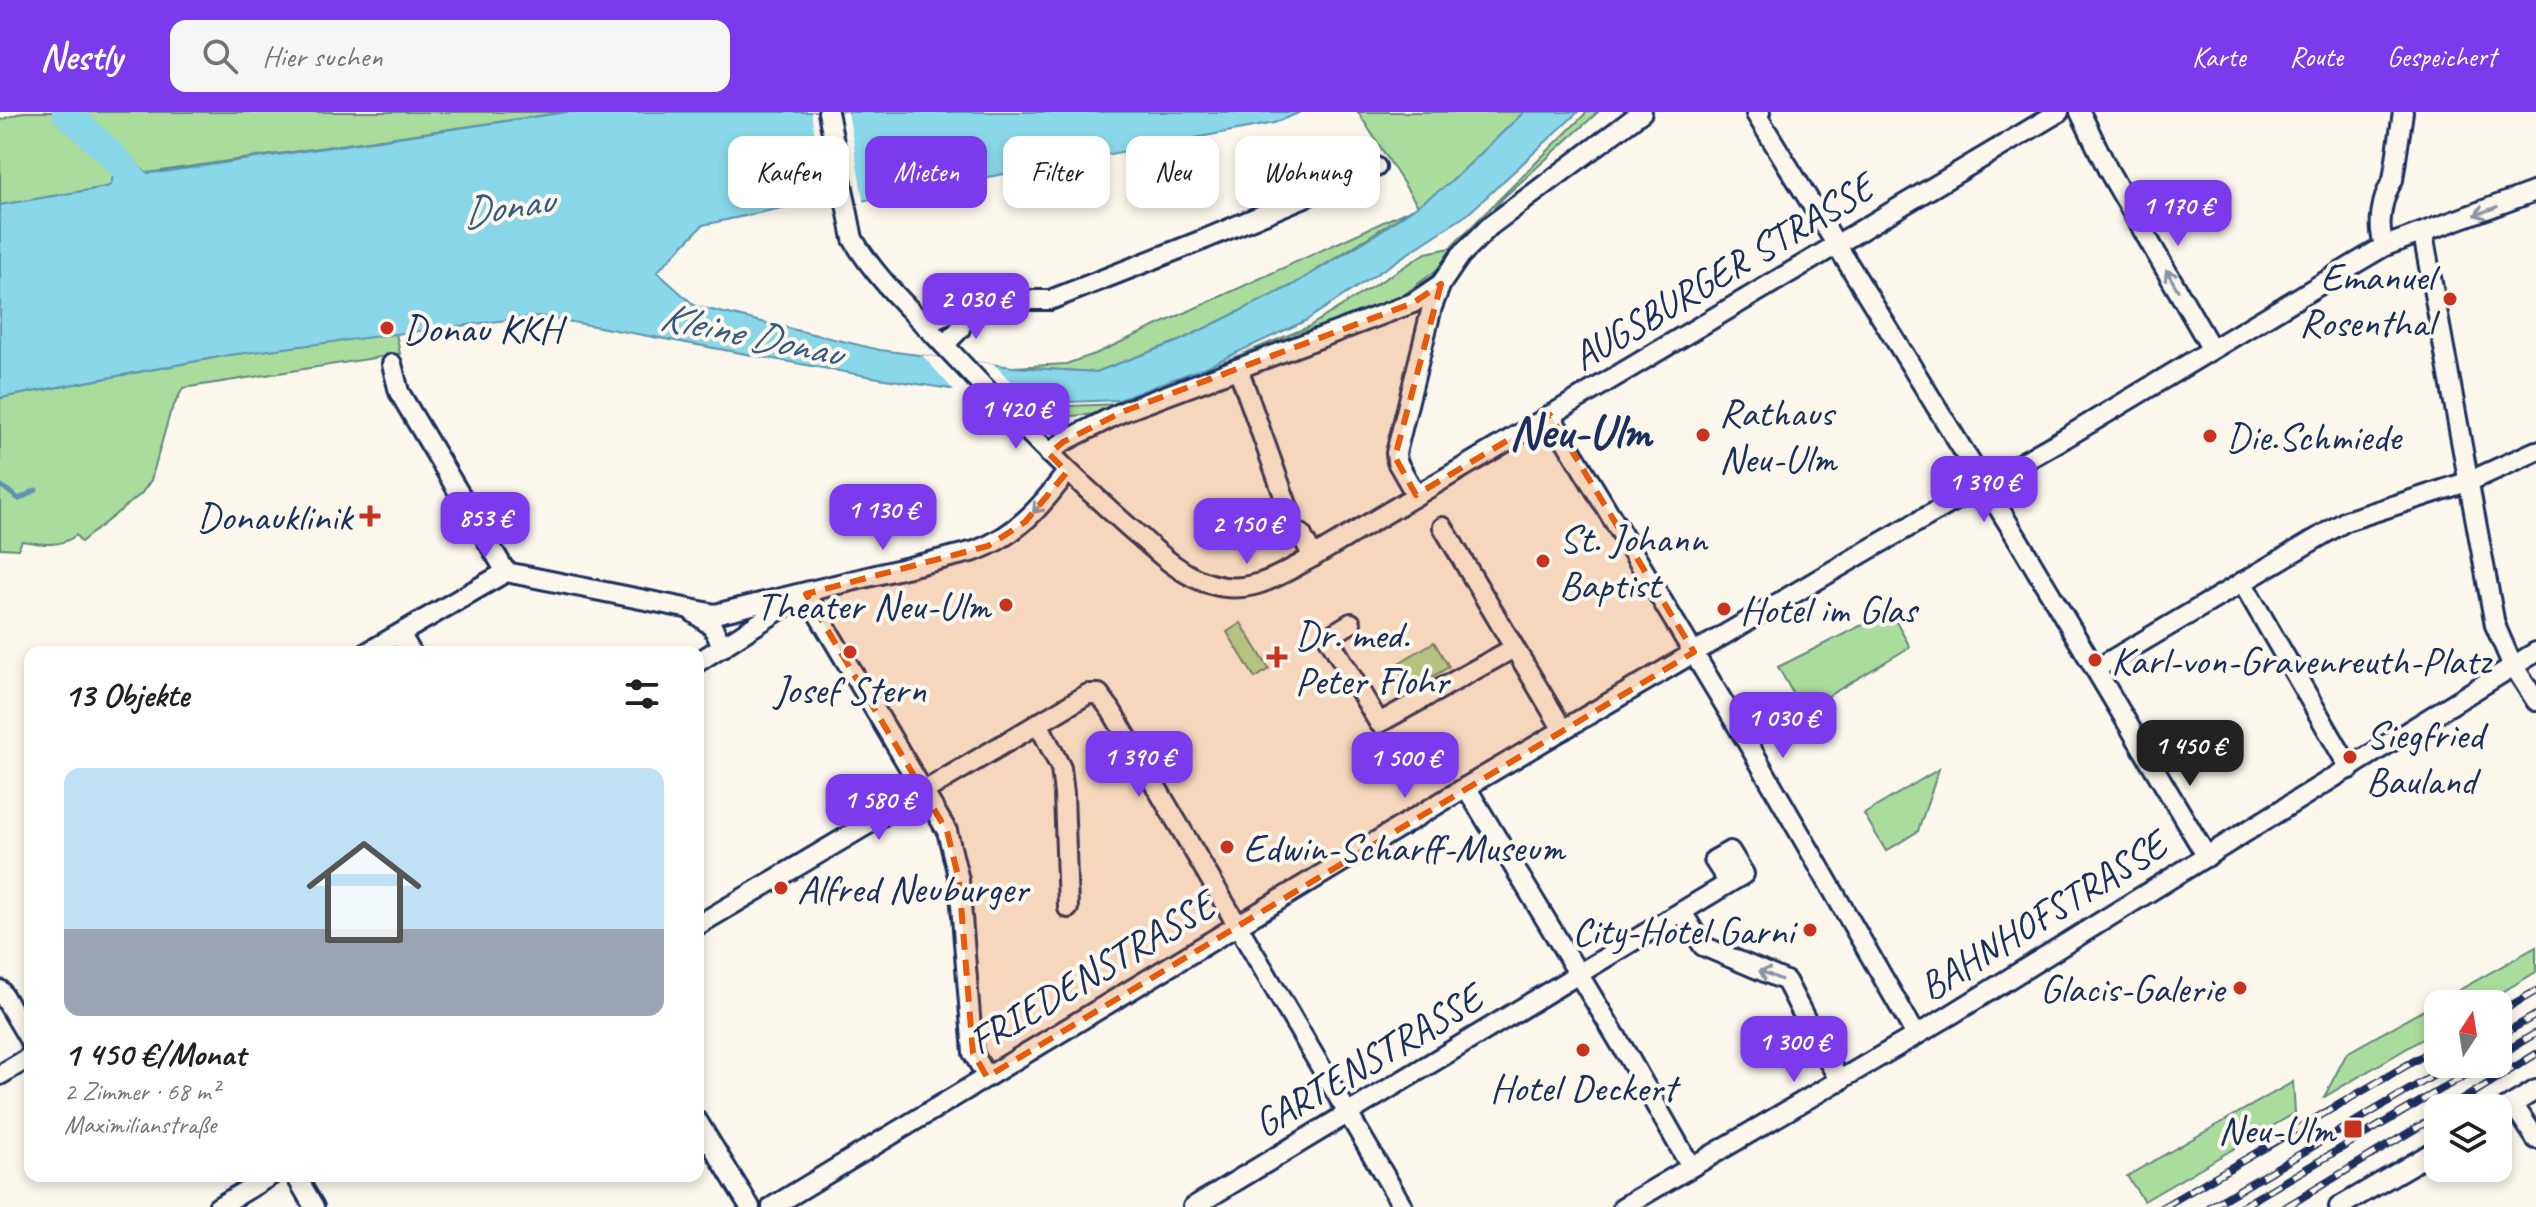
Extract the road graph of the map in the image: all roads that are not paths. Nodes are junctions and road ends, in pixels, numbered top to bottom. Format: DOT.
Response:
graph roads {
  1 [pos="828,112"];
  2 [pos="1642,112"];
  3 [pos="2059,112"];
  4 [pos="2080,112"];
  5 [pos="2403,112"];
  6 [pos="1758,113"];
  7 [pos="2536,191"];
  8 [pos="1279,208"];
  9 [pos="2423,234"];
  10 [pos="1837,244"];
  11 [pos="2385,246"];
  12 [pos="1441,284"];
  13 [pos="973,305"];
  14 [pos="924,324"];
  15 [pos="2211,348"];
  16 [pos="949,350"];
  17 [pos="392,364"];
  18 [pos="1239,371"];
  19 [pos="1550,415"];
  20 [pos="2536,451"];
  21 [pos="1049,454"];
  22 [pos="1067,472"];
  23 [pos="2470,481"];
  24 [pos="1982,484"];
  25 [pos="1416,495"];
  26 [pos="1289,510"];
  27 [pos="1443,527"];
  28 [pos="1301,534"];
  29 [pos="1313,557"];
  30 [pos="506,572"];
  31 [pos="2242,582"];
  32 [pos="806,594"];
  33 [pos="691,610"];
  34 [pos="1351,623"];
  35 [pos="400,634"];
  36 [pos="379,646"];
  37 [pos="407,646"];
  38 [pos="723,647"];
  39 [pos="1514,648"];
  40 [pos="1694,652"];
  41 [pos="2536,652"];
  42 [pos="704,658"];
  43 [pos="2514,666"];
  44 [pos="2096,669"];
  45 [pos="2536,701"];
  46 [pos="1038,723"];
  47 [pos="1563,730"];
  48 [pos="2350,769"];
  49 [pos="1466,787"];
  50 [pos="923,791"];
  51 [pos="2207,857"];
  52 [pos="1729,883"];
  53 [pos="1068,908"];
  54 [pos="1682,912"];
  55 [pos="704,921"];
  56 [pos="1238,925"];
  57 [pos="1579,974"];
  58 [pos="0,990"];
  59 [pos="1811,1030"];
  60 [pos="24,1031"];
  61 [pos="1916,1035"];
  62 [pos="1824,1053"];
  63 [pos="24,1061"];
  64 [pos="0,1075"];
  65 [pos="987,1077"];
  66 [pos="1840,1081"];
  67 [pos="2536,1090"];
  68 [pos="2512,1105"];
  69 [pos="1348,1114"];
  70 [pos="2512,1115"];
  71 [pos="704,1132"];
  72 [pos="2536,1139"];
  73 [pos="2424,1157"];
  74 [pos="1691,1167"];
  75 [pos="260,1182"];
  76 [pos="299,1182"];
  77 [pos="218,1207"];
  78 [pos="314,1207"];
  79 [pos="750,1207"];
  80 [pos="772,1207"];
  81 [pos="1193,1207"];
  82 [pos="1403,1207"];
  83 [pos="1623,1207"];
  84 [pos="2339,1207"];
  1 -- 14 [label="street"];
  2 -- 12 [label="street"];
  3 -- 10 [label="street, AUGSBURGER STRASSE"];
  15 -- 4 [label="street, one-way"];
  5 -- 11 [label="street"];
  6 -- 10 [label="street"];
  7 -- 9 [label="street, FRIEDENSTRASSE, one-way"];
  8 -- 13 [label="street"];
  9 -- 11 [label="street, FRIEDENSTRASSE"];
  9 -- 23 [label="street"];
  10 -- 19 [label="street, AUGSBURGER STRASSE"];
  10 -- 24 [label="street"];
  11 -- 15 [label="street, FRIEDENSTRASSE"];
  12 -- 18 [label="street"];
  12 -- 25 [label="street"];
  14 -- 16 [label="street"];
  14 -- 16 [label="street"];
  15 -- 24 [label="street, FRIEDENSTRASSE"];
  16 -- 21 [label="street"];
  17 -- 30 [label="street"];
  18 -- 21 [label="street"];
  18 -- 26 [label="street"];
  19 -- 25 [label="street, AUGSBURGER STRASSE"];
  19 -- 40 [label="street"];
  20 -- 23 [label="street"];
  21 -- 22 [label="street"];
  22 -- 29 [label="street, AUGSBURGER STRASSE"];
  22 -- 32 [label="street, one-way"];
  23 -- 31 [label="street"];
  23 -- 43 [label="street"];
  24 -- 40 [label="street, FRIEDENSTRASSE"];
  24 -- 44 [label="street"];
  25 -- 29 [label="street, AUGSBURGER STRASSE"];
  27 -- 39 [label="street"];
  28 -- 29 [label="street"];
  30 -- 33 [label="street"];
  30 -- 35 [label="street"];
  31 -- 44 [label="street"];
  31 -- 48 [label="street"];
  32 -- 33 [label="street"];
  32 -- 38 [label="street"];
  32 -- 50 [label="street"];
  33 -- 38 [label="street"];
  34 -- 39 [label="street"];
  35 -- 36 [label="street"];
  35 -- 37 [label="street"];
  38 -- 42 [label="street"];
  39 -- 47 [label="street"];
  40 -- 47 [label="street, FRIEDENSTRASSE"];
  40 -- 61 [label="street"];
  41 -- 43 [label="street, BAHNHOFSTRASSE"];
  43 -- 45 [label="street"];
  43 -- 48 [label="street, BAHNHOFSTRASSE"];
  44 -- 51 [label="street"];
  46 -- 50 [label="street"];
  46 -- 53 [label="street"];
  46 -- 56 [label="street"];
  47 -- 49 [label="street, FRIEDENSTRASSE"];
  48 -- 51 [label="street, BAHNHOFSTRASSE"];
  49 -- 56 [label="street, FRIEDENSTRASSE"];
  49 -- 57 [label="street"];
  50 -- 55 [label="street"];
  50 -- 65 [label="street"];
  51 -- 61 [label="street, BAHNHOFSTRASSE"];
  52 -- 54 [label="street, GARTENSTRASSE"];
  54 -- 57 [label="street, GARTENSTRASSE"];
  59 -- 54 [label="street, one-way"];
  56 -- 65 [label="street, FRIEDENSTRASSE"];
  56 -- 69 [label="street"];
  57 -- 69 [label="street, GARTENSTRASSE"];
  57 -- 74 [label="street"];
  58 -- 60 [label="street"];
  61 -- 66 [label="street, BAHNHOFSTRASSE"];
  62 -- 66 [label="street"];
  63 -- 64 [label="street"];
  65 -- 80 [label="street, FRIEDENSTRASSE"];
  66 -- 74 [label="street, BAHNHOFSTRASSE"];
  67 -- 68 [label="street"];
  69 -- 81 [label="street, GARTENSTRASSE"];
  69 -- 82 [label="street"];
  70 -- 72 [label="street"];
  71 -- 79 [label="street"];
  73 -- 84 [label="street"];
  74 -- 83 [label="street, BAHNHOFSTRASSE"];
  75 -- 77 [label="street"];
  76 -- 78 [label="street"];
}
